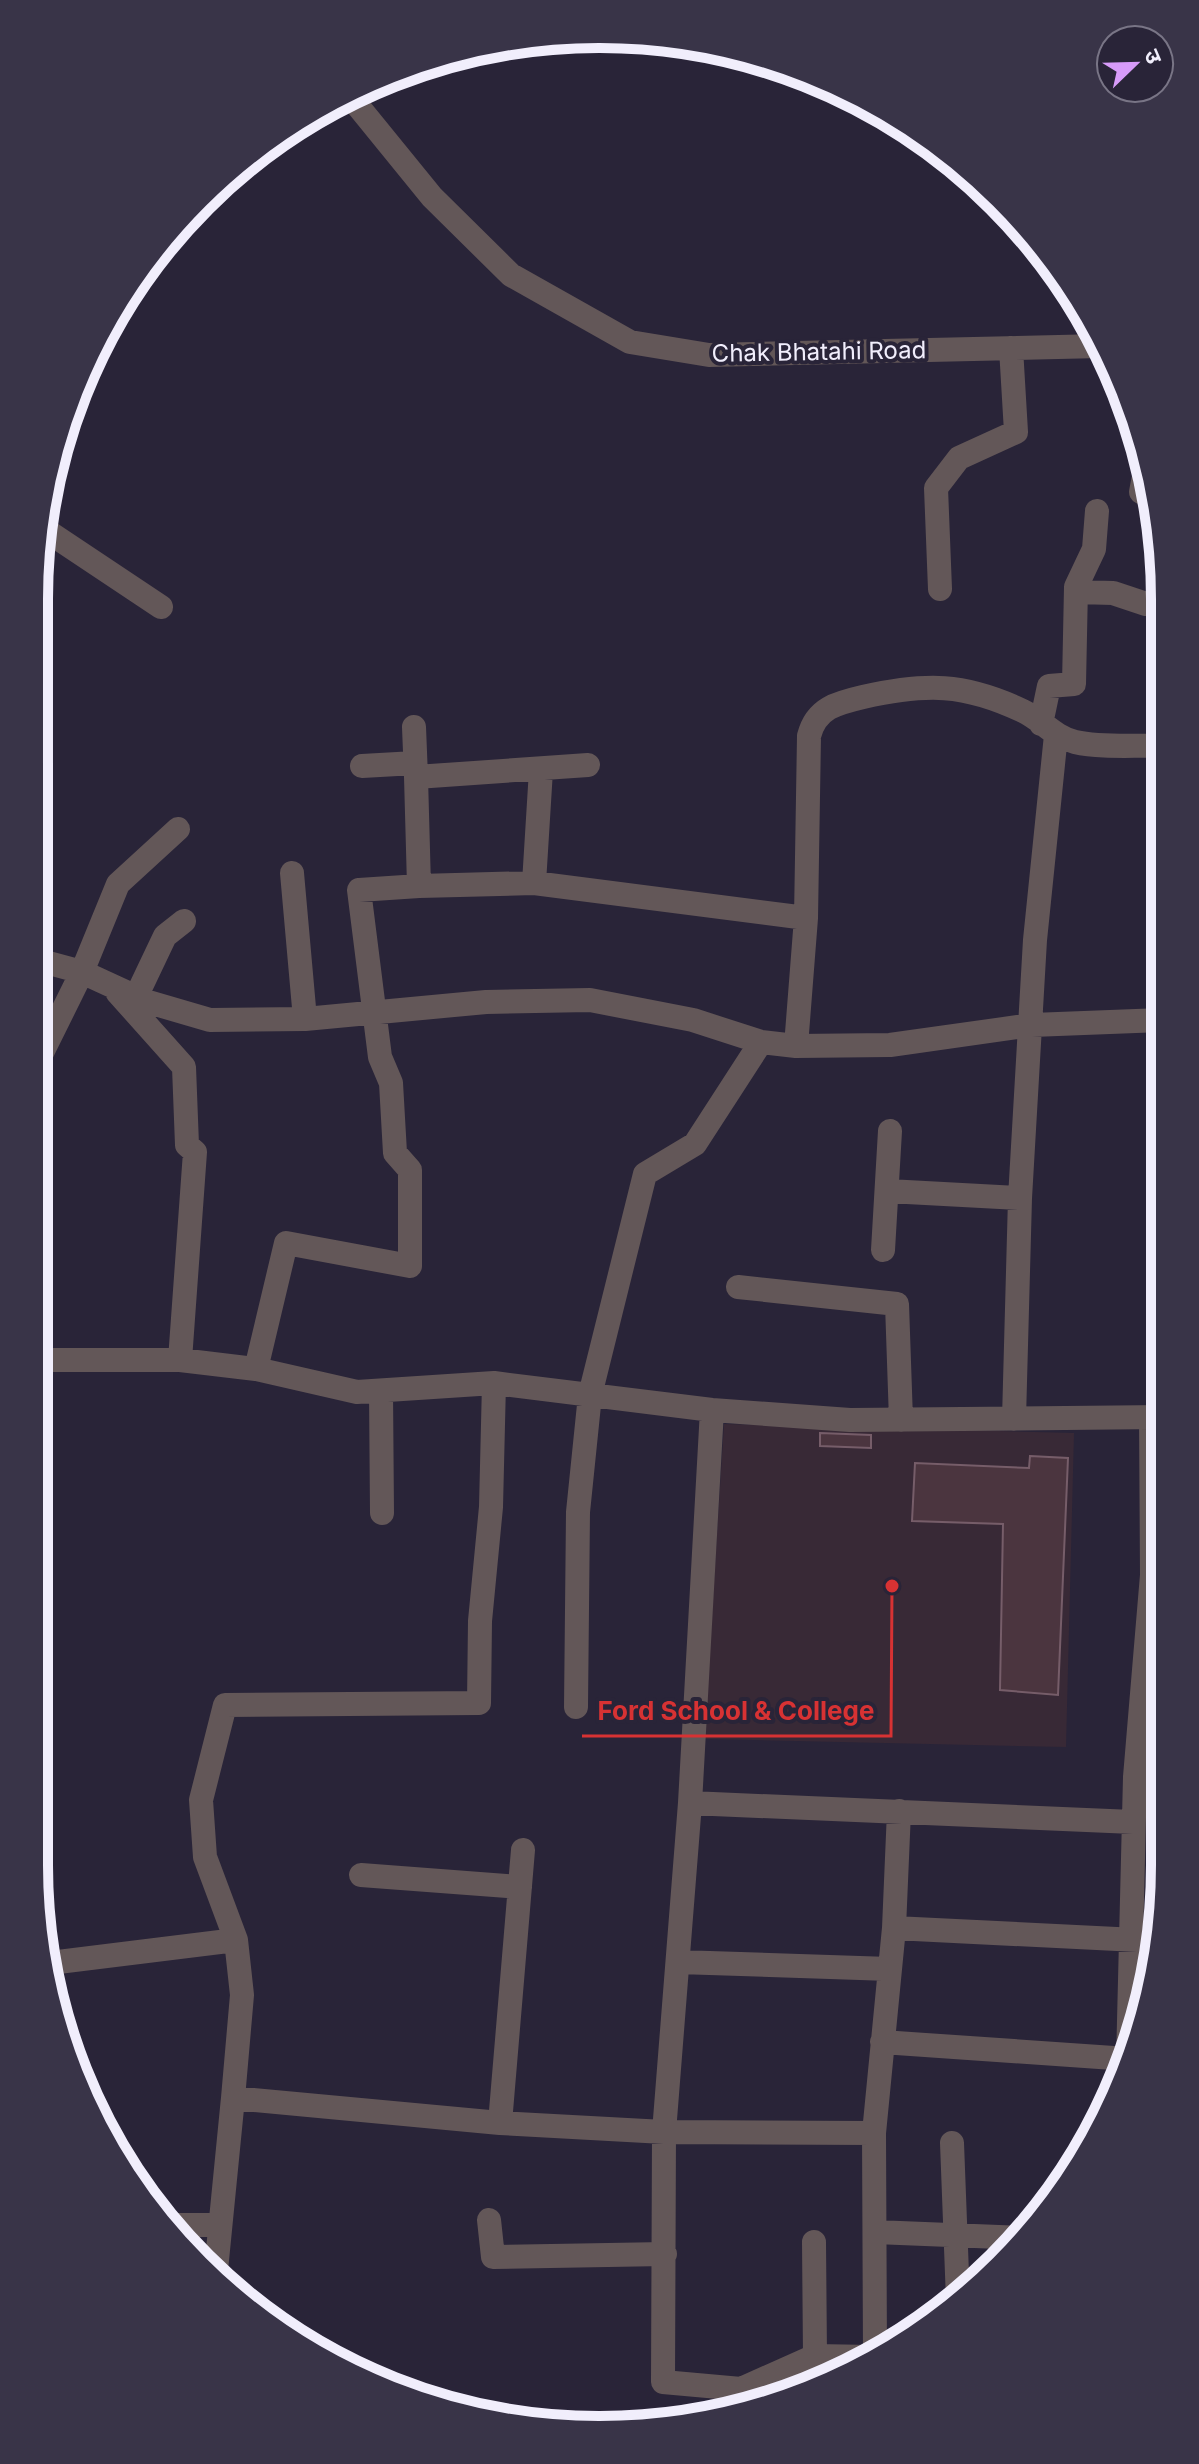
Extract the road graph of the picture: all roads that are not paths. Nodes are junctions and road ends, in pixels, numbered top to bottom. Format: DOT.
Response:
graph roads {
  1 [pos="357,105"];
  2 [pos="1089,346"];
  3 [pos="1011,348"];
  4 [pos="1097,511"];
  5 [pos="52,535"];
  6 [pos="940,589"];
  7 [pos="1077,592"];
  8 [pos="1146,604"];
  9 [pos="161,607"];
  10 [pos="414,727"];
  11 [pos="1048,730"];
  12 [pos="1151,746"];
  13 [pos="588,765"];
  14 [pos="362,766"];
  15 [pos="415,770"];
  16 [pos="541,770"];
  17 [pos="178,829"];
  18 [pos="292,873"];
  19 [pos="534,883"];
  20 [pos="419,886"];
  21 [pos="806,918"];
  22 [pos="184,921"];
  23 [pos="48,963"];
  24 [pos="82,972"];
  25 [pos="111,986"];
  26 [pos="136,997"];
  27 [pos="374,1011"];
  28 [pos="305,1019"];
  29 [pos="1151,1020"];
  30 [pos="1032,1025"];
  31 [pos="48,1041"];
  32 [pos="761,1042"];
  33 [pos="796,1046"];
  34 [pos="890,1131"];
  35 [pos="888,1191"];
  36 [pos="1020,1198"];
  37 [pos="883,1250"];
  38 [pos="738,1287"];
  39 [pos="48,1360"];
  40 [pos="180,1360"];
  41 [pos="256,1369"];
  42 [pos="494,1383"];
  43 [pos="381,1391"];
  44 [pos="590,1395"];
  45 [pos="712,1410"];
  46 [pos="1151,1417"];
  47 [pos="1014,1419"];
  48 [pos="901,1420"];
  49 [pos="382,1513"];
  50 [pos="1151,1587"];
  51 [pos="576,1707"];
  52 [pos="1135,1777"];
  53 [pos="1151,1777"];
  54 [pos="690,1803"];
  55 [pos="899,1811"];
  56 [pos="1133,1822"];
  57 [pos="523,1850"];
  58 [pos="361,1875"];
  59 [pos="520,1887"];
  60 [pos="894,1928"];
  61 [pos="236,1940"];
  62 [pos="1129,1940"];
  63 [pos="1145,1941"];
  64 [pos="57,1962"];
  65 [pos="678,1962"];
  66 [pos="890,1969"];
  67 [pos="1128,2020"];
  68 [pos="882,2042"];
  69 [pos="1115,2060"];
  70 [pos="233,2098"];
  71 [pos="500,2123"];
  72 [pos="664,2132"];
  73 [pos="874,2133"];
  74 [pos="952,2143"];
  75 [pos="489,2220"];
  76 [pos="183,2225"];
  77 [pos="219,2225"];
  78 [pos="875,2232"];
  79 [pos="955,2236"];
  80 [pos="1005,2237"];
  81 [pos="814,2242"];
  82 [pos="665,2254"];
  83 [pos="217,2260"];
  84 [pos="957,2284"];
  85 [pos="874,2342"];
  86 [pos="815,2356"];
  87 [pos="849,2356"];
  88 [pos="745,2396"];
  1 -- 3 [label="street, Chak Bhatahi Road"];
  2 -- 3 [label="street, Chak Bhatahi Road"];
  3 -- 6 [label="street"];
  4 -- 7 [label="street"];
  5 -- 9 [label="street"];
  7 -- 8 [label="street"];
  7 -- 11 [label="street"];
  10 -- 15 [label="street"];
  11 -- 12 [label="street"];
  11 -- 21 [label="street"];
  11 -- 30 [label="street"];
  13 -- 16 [label="street"];
  14 -- 15 [label="street"];
  15 -- 16 [label="street"];
  15 -- 20 [label="street"];
  16 -- 19 [label="street"];
  17 -- 24 [label="street"];
  18 -- 28 [label="street"];
  19 -- 20 [label="street"];
  19 -- 21 [label="street"];
  20 -- 27 [label="street"];
  21 -- 33 [label="street"];
  22 -- 26 [label="street"];
  23 -- 24 [label="street"];
  24 -- 25 [label="street"];
  24 -- 31 [label="street"];
  25 -- 26 [label="street"];
  25 -- 40 [label="street"];
  26 -- 28 [label="street"];
  27 -- 28 [label="street"];
  27 -- 32 [label="street"];
  27 -- 41 [label="street"];
  29 -- 30 [label="street"];
  30 -- 33 [label="street"];
  30 -- 36 [label="street"];
  32 -- 33 [label="street"];
  32 -- 44 [label="street"];
  34 -- 35 [label="street"];
  35 -- 36 [label="street"];
  35 -- 37 [label="street"];
  36 -- 47 [label="street"];
  38 -- 48 [label="street"];
  39 -- 40 [label="street"];
  40 -- 41 [label="street"];
  41 -- 43 [label="street"];
  42 -- 43 [label="street"];
  42 -- 44 [label="street"];
  42 -- 61 [label="street"];
  43 -- 49 [label="street"];
  44 -- 45 [label="street"];
  44 -- 51 [label="street"];
  45 -- 48 [label="street"];
  45 -- 54 [label="street"];
  46 -- 47 [label="street"];
  47 -- 48 [label="street"];
  50 -- 52 [label="street"];
  52 -- 53 [label="street"];
  52 -- 56 [label="street"];
  54 -- 55 [label="street"];
  54 -- 65 [label="street"];
  55 -- 56 [label="street"];
  55 -- 60 [label="street"];
  56 -- 62 [label="street"];
  57 -- 59 [label="street"];
  58 -- 59 [label="street"];
  59 -- 71 [label="street"];
  60 -- 62 [label="street"];
  60 -- 66 [label="street"];
  61 -- 64 [label="street"];
  61 -- 70 [label="street"];
  62 -- 63 [label="street"];
  62 -- 67 [label="street"];
  65 -- 66 [label="street"];
  65 -- 72 [label="street"];
  66 -- 68 [label="street"];
  68 -- 69 [label="street"];
  68 -- 73 [label="street"];
  70 -- 71 [label="street"];
  70 -- 77 [label="street"];
  71 -- 72 [label="street"];
  72 -- 73 [label="street"];
  72 -- 82 [label="street"];
  73 -- 78 [label="street"];
  74 -- 79 [label="street"];
  75 -- 82 [label="street"];
  76 -- 77 [label="street"];
  77 -- 83 [label="street"];
  78 -- 79 [label="street"];
  78 -- 85 [label="street"];
  79 -- 80 [label="street"];
  79 -- 84 [label="street"];
  81 -- 86 [label="street"];
  82 -- 88 [label="street"];
  86 -- 87 [label="street"];
  86 -- 88 [label="street"];
}
